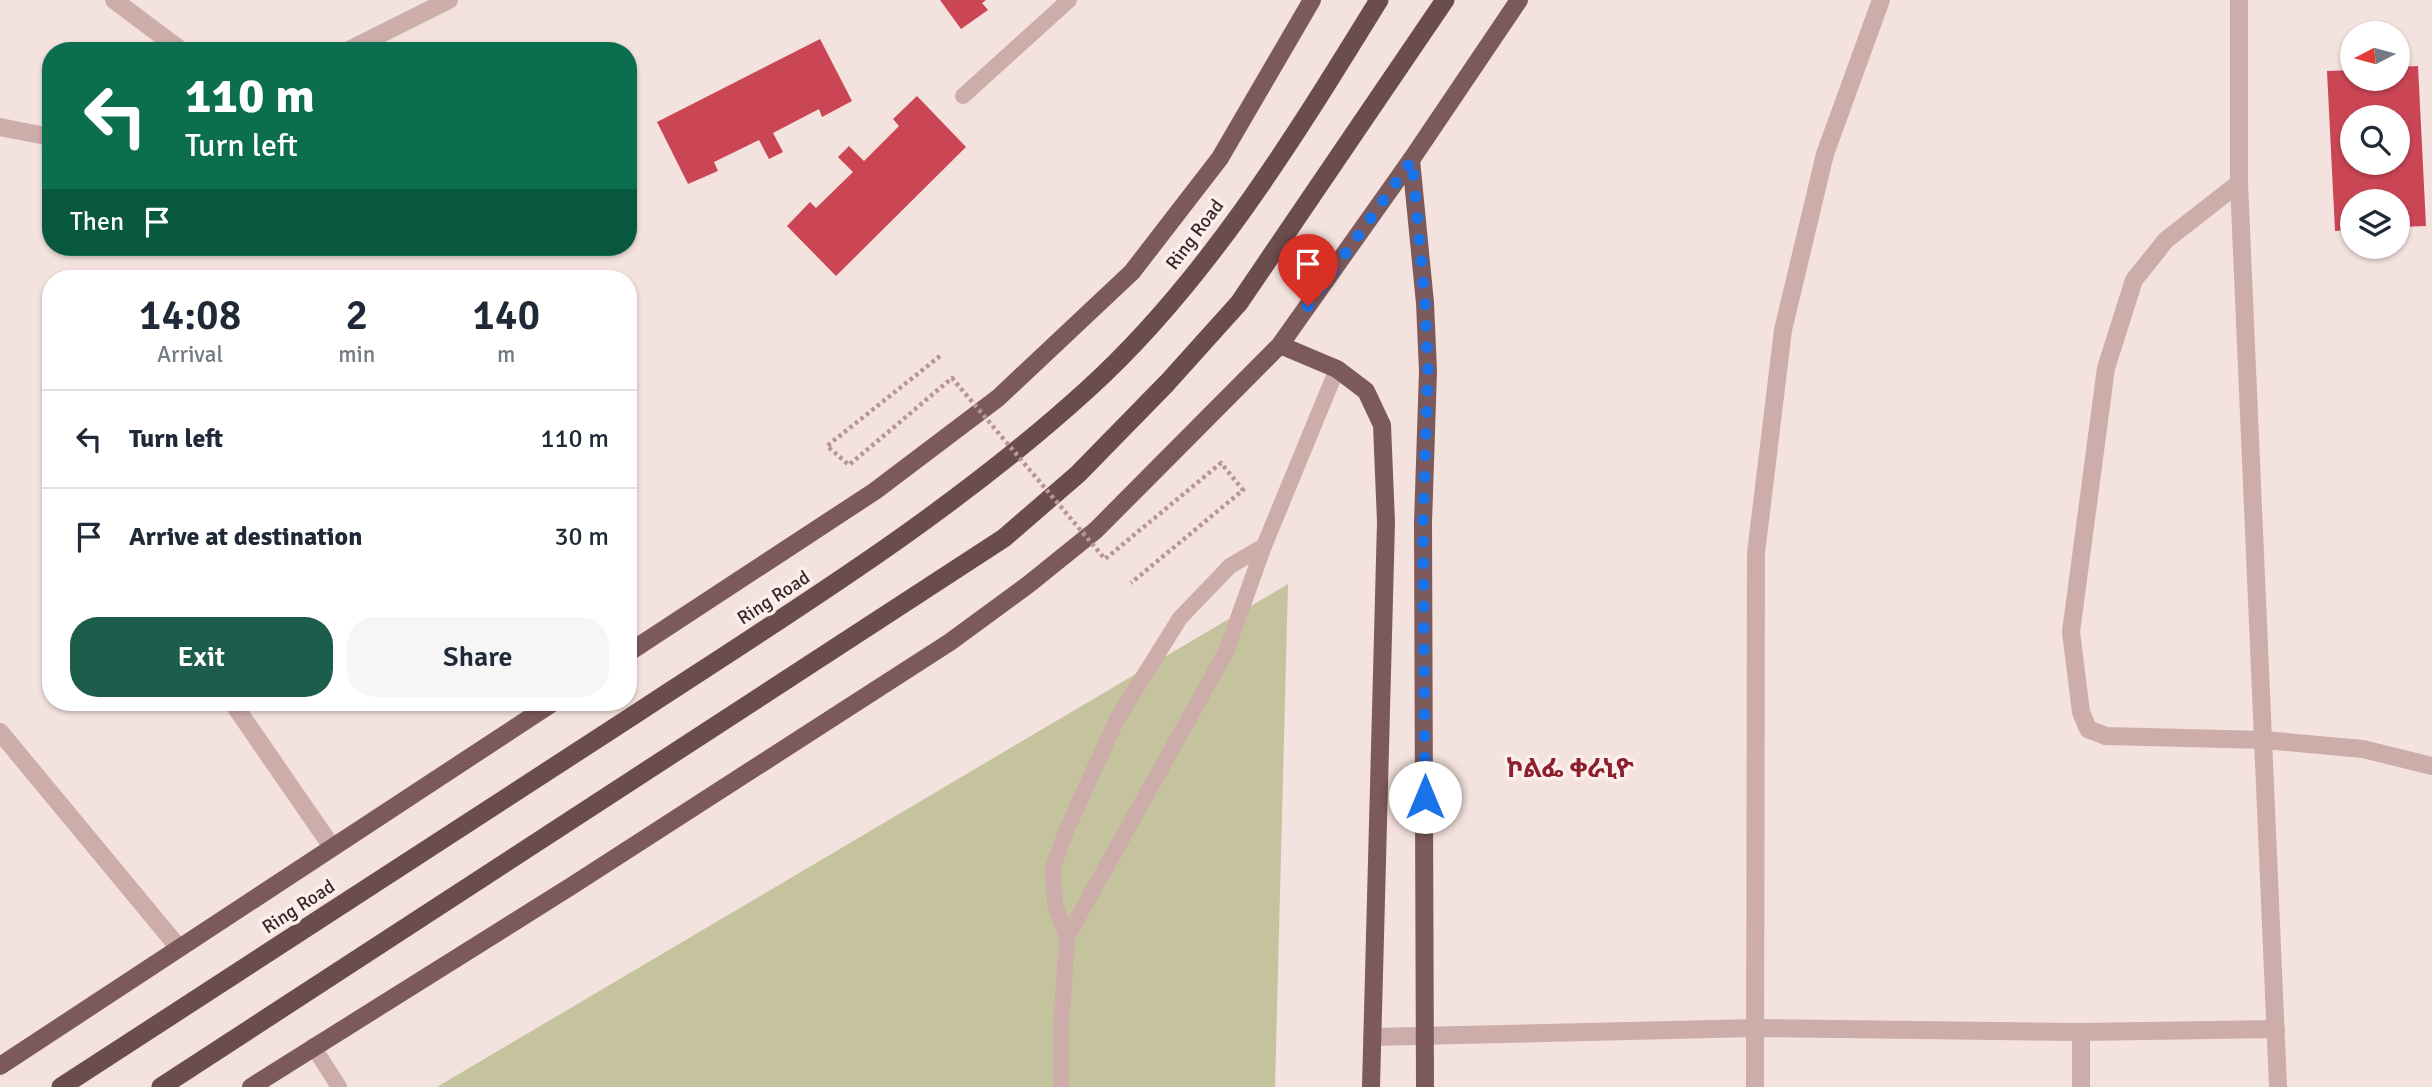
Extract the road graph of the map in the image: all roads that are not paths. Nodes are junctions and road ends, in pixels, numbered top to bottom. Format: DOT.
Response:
graph roads {
  1 [pos="114,0"];
  2 [pos="449,0"];
  3 [pos="1069,0"];
  4 [pos="1312,0"];
  5 [pos="1379,0"];
  6 [pos="1445,0"];
  7 [pos="1520,0"];
  8 [pos="1881,0"];
  9 [pos="2239,0"];
  10 [pos="170,42"];
  11 [pos="365,42"];
  12 [pos="963,96"];
  13 [pos="0,127"];
  14 [pos="42,135"];
  15 [pos="1412,160"];
  16 [pos="2239,183"];
  17 [pos="1280,345"];
  18 [pos="1338,369"];
  19 [pos="1264,546"];
  20 [pos="637,647"];
  21 [pos="238,711"];
  22 [pos="540,711"];
  23 [pos="0,733"];
  24 [pos="2264,740"];
  25 [pos="2432,766"];
  26 [pos="332,847"];
  27 [pos="1067,937"];
  28 [pos="179,948"];
  29 [pos="1755,1028"];
  30 [pos="2276,1029"];
  31 [pos="2081,1032"];
  32 [pos="1426,1034"];
  33 [pos="1372,1037"];
  34 [pos="313,1046"];
  35 [pos="0,1066"];
  36 [pos="61,1087"];
  37 [pos="161,1087"];
  38 [pos="251,1087"];
  39 [pos="340,1087"];
  40 [pos="1061,1087"];
  41 [pos="1371,1087"];
  42 [pos="1425,1087"];
  43 [pos="1755,1087"];
  44 [pos="2081,1087"];
  45 [pos="2278,1087"];
  1 -- 10 [label="street"];
  2 -- 11 [label="street"];
  3 -- 12 [label="lane"];
  4 -- 20 [label="main road"];
  5 -- 36 [label="highway, Ring Road"];
  6 -- 37 [label="highway"];
  7 -- 15 [label="main road"];
  8 -- 29 [label="street"];
  9 -- 16 [label="street"];
  13 -- 14 [label="street"];
  15 -- 17 [label="main road"];
  15 -- 32 [label="main road"];
  16 -- 24 [label="street"];
  16 -- 24 [label="street"];
  17 -- 18 [label="main road"];
  17 -- 34 [label="main road"];
  18 -- 19 [label="lane"];
  18 -- 33 [label="main road"];
  19 -- 27 [label="lane"];
  19 -- 27 [label="lane"];
  21 -- 26 [label="street"];
  22 -- 26 [label="main road"];
  23 -- 28 [label="street"];
  24 -- 25 [label="street"];
  24 -- 30 [label="street"];
  26 -- 28 [label="main road"];
  27 -- 40 [label="lane"];
  28 -- 35 [label="main road"];
  29 -- 31 [label="street"];
  29 -- 32 [label="street"];
  29 -- 43 [label="street"];
  30 -- 31 [label="street"];
  30 -- 45 [label="street"];
  31 -- 44 [label="street"];
  32 -- 33 [label="street"];
  32 -- 42 [label="main road"];
  33 -- 41 [label="main road"];
  34 -- 38 [label="main road"];
  34 -- 39 [label="lane"];
}
